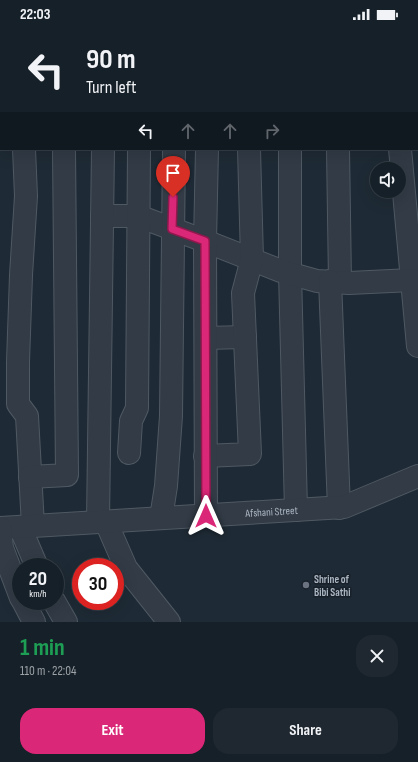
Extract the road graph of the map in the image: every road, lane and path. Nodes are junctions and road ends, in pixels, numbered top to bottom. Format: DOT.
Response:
graph roads {
  1 [pos="24,150"];
  2 [pos="64,150"];
  3 [pos="103,150"];
  4 [pos="139,150"];
  5 [pos="174,150"];
  6 [pos="207,150"];
  7 [pos="249,150"];
  8 [pos="290,150"];
  9 [pos="338,150"];
  10 [pos="400,150"];
  11 [pos="412,208"];
  12 [pos="102,216"];
  13 [pos="138,216"];
  14 [pos="172,229"];
  15 [pos="205,241"];
  16 [pos="252,259"];
  17 [pos="290,273"];
  18 [pos="412,280"];
  19 [pos="335,282"];
  20 [pos="416,312"];
  21 [pos="245,337"];
  22 [pos="206,338"];
  23 [pos="418,346"];
  24 [pos="9,362"];
  25 [pos="129,453"];
  26 [pos="206,456"];
  27 [pos="418,476"];
  28 [pos="30,477"];
  29 [pos="339,508"];
  30 [pos="296,510"];
  31 [pos="206,516"];
  32 [pos="161,518"];
  33 [pos="102,522"];
  34 [pos="13,527"];
  35 [pos="32,558"];
  36 [pos="12,574"];
  37 [pos="28,610"];
  38 [pos="59,610"];
  39 [pos="34,622"];
  40 [pos="66,622"];
  41 [pos="169,622"];
  1 -- 24 [label="street"];
  2 -- 28 [label="street"];
  3 -- 12 [label="street"];
  4 -- 13 [label="street"];
  5 -- 14 [label="street"];
  6 -- 15 [label="street"];
  7 -- 16 [label="street"];
  8 -- 17 [label="street"];
  9 -- 19 [label="street"];
  10 -- 11 [label="street"];
  11 -- 18 [label="street"];
  12 -- 13 [label="street"];
  12 -- 33 [label="street"];
  13 -- 14 [label="street"];
  13 -- 25 [label="street"];
  14 -- 15 [label="street"];
  14 -- 32 [label="street"];
  15 -- 16 [label="street"];
  15 -- 22 [label="street"];
  16 -- 17 [label="street"];
  16 -- 21 [label="street"];
  17 -- 19 [label="street"];
  17 -- 30 [label="street"];
  18 -- 19 [label="street"];
  18 -- 20 [label="street"];
  19 -- 29 [label="street"];
  20 -- 23 [label="street"];
  21 -- 22 [label="street"];
  21 -- 26 [label="street"];
  22 -- 26 [label="street"];
  24 -- 28 [label="street"];
  26 -- 31 [label="street"];
  27 -- 29 [label="street, Afshani Street"];
  28 -- 34 [label="street"];
  29 -- 30 [label="street, Afshani Street"];
  30 -- 31 [label="street, Afshani Street"];
  31 -- 32 [label="street, Afshani Street"];
  32 -- 33 [label="street, Afshani Street"];
  33 -- 34 [label="street, Afshani Street"];
  33 -- 41 [label="street"];
  34 -- 35 [label="street"];
  34 -- 36 [label="street"];
  37 -- 39 [label="street"];
  38 -- 40 [label="street"];
}
